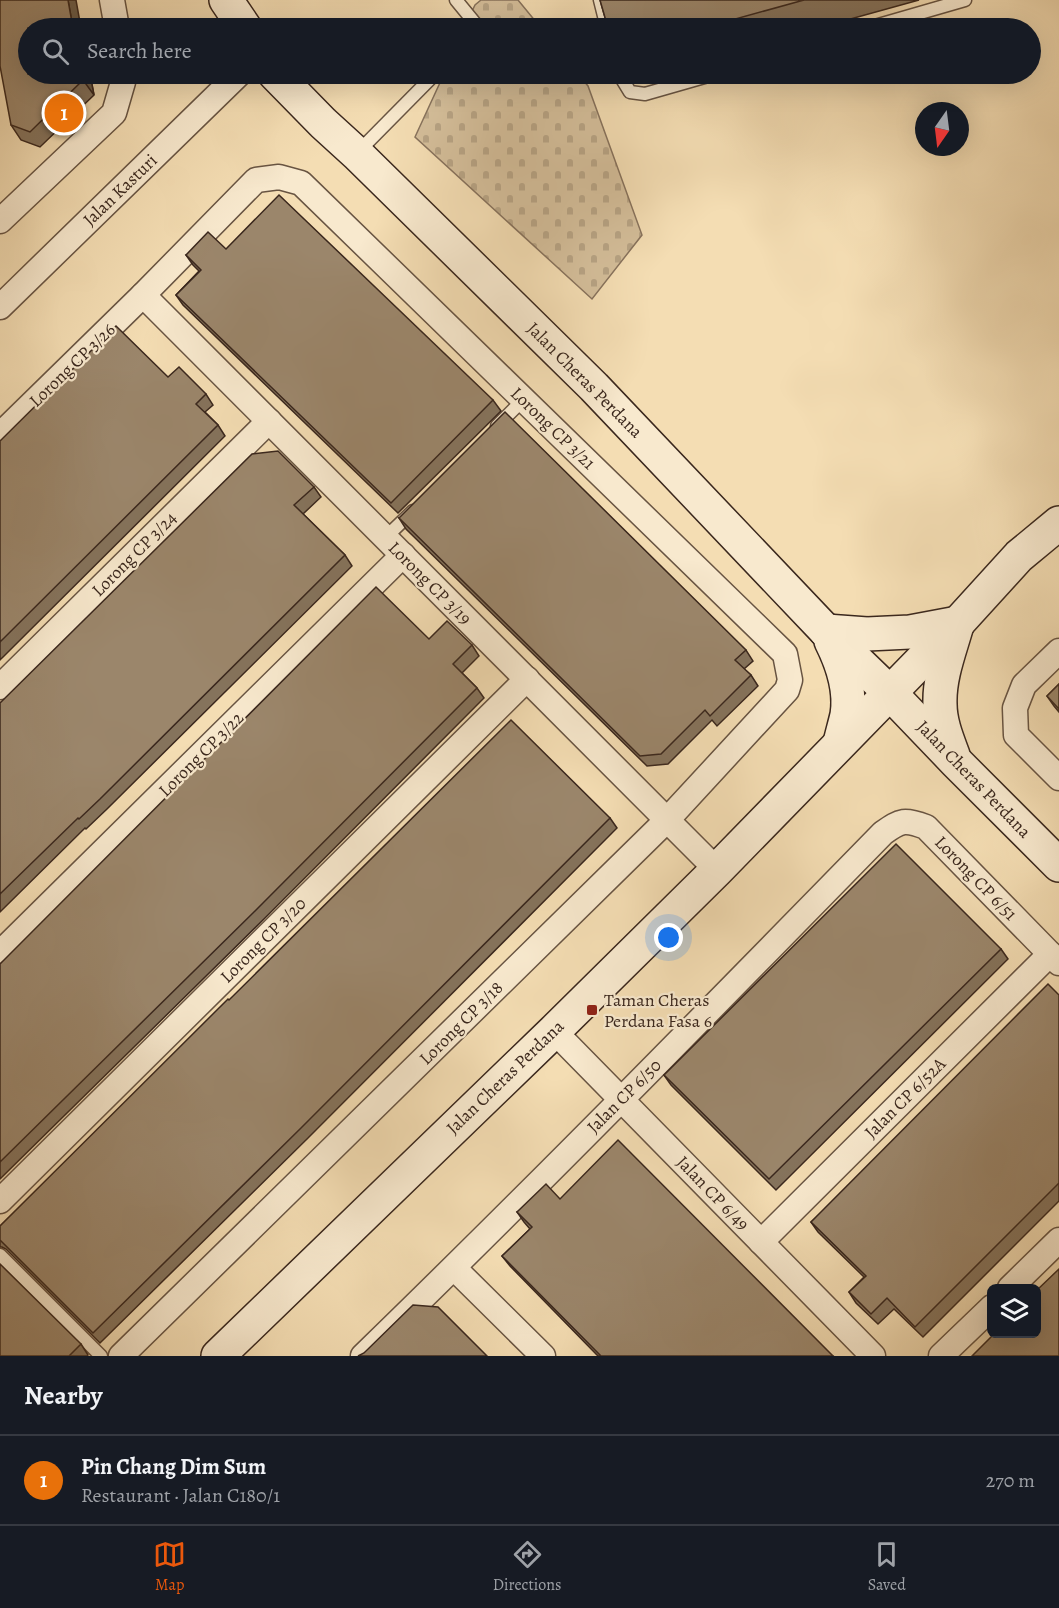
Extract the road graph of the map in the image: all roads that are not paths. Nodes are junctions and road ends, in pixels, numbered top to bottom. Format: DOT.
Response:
graph roads {
  1 [pos="112,0"];
  2 [pos="456,0"];
  3 [pos="600,0"];
  4 [pos="965,0"];
  5 [pos="115,18"];
  6 [pos="471,18"];
  7 [pos="604,18"];
  8 [pos="903,18"];
  9 [pos="122,84"];
  10 [pos="229,84"];
  11 [pos="285,84"];
  12 [pos="425,84"];
  13 [pos="625,84"];
  14 [pos="680,84"];
  15 [pos="357,154"];
  16 [pos="301,183"];
  17 [pos="0,217"];
  18 [pos="143,296"];
  19 [pos="0,307"];
  20 [pos="524,399"];
  21 [pos="269,421"];
  22 [pos="0,435"];
  23 [pos="486,437"];
  24 [pos="419,504"];
  25 [pos="1059,523"];
  26 [pos="385,538"];
  27 [pos="403,555"];
  28 [pos="957,623"];
  29 [pos="826,631"];
  30 [pos="1059,651"];
  31 [pos="527,679"];
  32 [pos="790,680"];
  33 [pos="0,687"];
  34 [pos="889,692"];
  35 [pos="840,743"];
  36 [pos="956,762"];
  37 [pos="1059,778"];
  38 [pos="667,820"];
  39 [pos="883,833"];
  40 [pos="1059,865"];
  41 [pos="717,870"];
  42 [pos="0,952"];
  43 [pos="1054,958"];
  44 [pos="554,1031"];
  45 [pos="621,1100"];
  46 [pos="0,1201"];
  47 [pos="1059,1240"];
  48 [pos="761,1242"];
  49 [pos="0,1255"];
  50 [pos="454,1268"];
  51 [pos="1014,1284"];
  52 [pos="987,1312"];
  53 [pos="101,1356"];
  54 [pos="121,1356"];
  55 [pos="218,1356"];
  56 [pos="363,1356"];
  57 [pos="543,1356"];
  58 [pos="873,1356"];
  59 [pos="941,1356"];
  1 -- 5 [label="street"];
  2 -- 6 [label="lane"];
  3 -- 7 [label="lane"];
  4 -- 8 [label="lane"];
  9 -- 17 [label="street"];
  10 -- 19 [label="street, Jalan Kasturi"];
  11 -- 15 [label="street, Jalan Cheras Perdana"];
  12 -- 15 [label="lane"];
  13 -- 14 [label="lane"];
  15 -- 29 [label="street, Jalan Cheras Perdana"];
  16 -- 18 [label="street, Lorong CP 3/26"];
  16 -- 20 [label="street, Lorong CP 3/21"];
  18 -- 21 [label="street, Lorong CP 3/19"];
  18 -- 22 [label="street, Lorong CP 3/26"];
  20 -- 23 [label="lane"];
  20 -- 32 [label="street, Lorong CP 3/21"];
  21 -- 26 [label="street, Lorong CP 3/19"];
  21 -- 33 [label="street, Lorong CP 3/24"];
  24 -- 26 [label="lane"];
  25 -- 28 [label="street, Jalan Cheras Perdana"];
  26 -- 27 [label="street, Lorong CP 3/19"];
  27 -- 31 [label="street, Lorong CP 3/19"];
  27 -- 42 [label="street, Lorong CP 3/22"];
  28 -- 29 [label="street"];
  28 -- 34 [label="street, Jalan Cheras Perdana"];
  28 -- 36 [label="street"];
  29 -- 34 [label="street, Jalan Cheras Perdana"];
  29 -- 35 [label="street"];
  30 -- 37 [label="street"];
  31 -- 38 [label="street, Lorong CP 3/19"];
  31 -- 46 [label="street, Lorong CP 3/20"];
  32 -- 38 [label="street, Lorong CP 3/18"];
  34 -- 35 [label="street, Jalan Cheras Perdana"];
  34 -- 36 [label="street, Jalan Cheras Perdana"];
  35 -- 41 [label="street, Jalan Cheras Perdana"];
  36 -- 40 [label="street, Jalan Cheras Perdana"];
  38 -- 41 [label="street, Lorong CP 3/19"];
  38 -- 54 [label="street, Lorong CP 3/18"];
  39 -- 43 [label="street, Lorong CP 6/51"];
  39 -- 45 [label="street, Jalan CP 6/50"];
  41 -- 44 [label="street, Jalan Cheras Perdana"];
  43 -- 48 [label="street, Jalan CP 6/52A"];
  44 -- 45 [label="street, Jalan CP 6/49"];
  44 -- 55 [label="street, Jalan Cheras Perdana"];
  45 -- 48 [label="street, Jalan CP 6/49"];
  45 -- 50 [label="street, Jalan CP 6/50"];
  47 -- 51 [label="street"];
  48 -- 58 [label="street, Jalan CP 6/49"];
  49 -- 53 [label="lane"];
  50 -- 56 [label="street, Jalan CP 6/50"];
  50 -- 57 [label="street"];
  52 -- 59 [label="street"];
}
